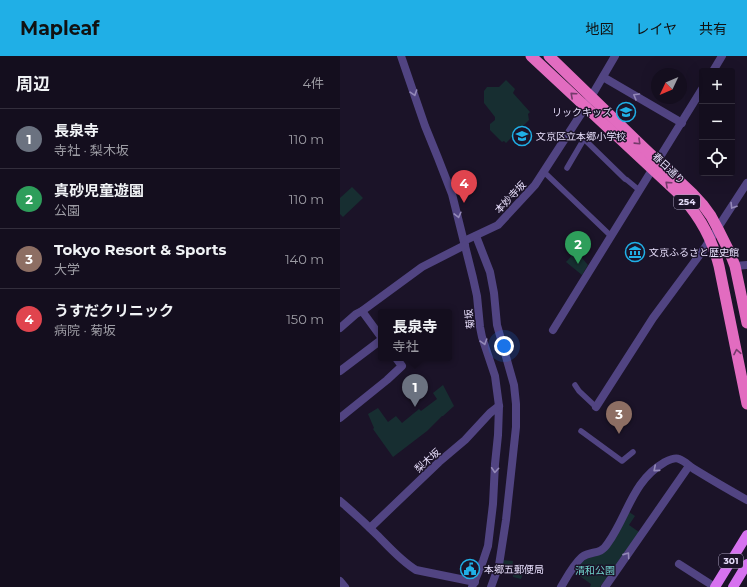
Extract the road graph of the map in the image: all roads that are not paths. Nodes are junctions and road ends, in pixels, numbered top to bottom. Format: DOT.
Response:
graph roads {
  1 [pos="401,56"];
  2 [pos="531,56"];
  3 [pos="550,56"];
  4 [pos="616,56"];
  5 [pos="722,56"];
  6 [pos="715,68"];
  7 [pos="603,77"];
  8 [pos="699,94"];
  9 [pos="588,101"];
  10 [pos="682,123"];
  11 [pos="655,165"];
  12 [pos="567,168"];
  13 [pos="544,172"];
  14 [pos="747,183"];
  15 [pos="639,190"];
  16 [pos="718,229"];
  17 [pos="476,236"];
  18 [pos="611,236"];
  19 [pos="710,241"];
  20 [pos="465,243"];
  21 [pos="747,265"];
  22 [pos="735,266"];
  23 [pos="362,311"];
  24 [pos="747,323"];
  25 [pos="340,328"];
  26 [pos="553,330"];
  27 [pos="378,334"];
  28 [pos="378,340"];
  29 [pos="398,361"];
  30 [pos="340,371"];
  31 [pos="575,385"];
  32 [pos="747,404"];
  33 [pos="498,406"];
  34 [pos="596,406"];
  35 [pos="341,415"];
  36 [pos="581,431"];
  37 [pos="632,452"];
  38 [pos="689,466"];
  39 [pos="747,500"];
  40 [pos="340,501"];
  41 [pos="370,528"];
  42 [pos="747,536"];
  43 [pos="679,564"];
  44 [pos="747,564"];
  45 [pos="340,582"];
  46 [pos="473,584"];
  47 [pos="345,587"];
  48 [pos="491,587"];
  49 [pos="561,587"];
  50 [pos="605,587"];
  51 [pos="715,587"];
  52 [pos="733,587"];
  1 -- 20 [label="street, 菊坂, one-way"];
  9 -- 2 [label="highway, 春日通り / 254, one-way"];
  3 -- 9 [label="highway, 春日通り / 254"];
  4 -- 7 [label="street, 本妙寺坂"];
  5 -- 6 [label="street"];
  7 -- 9 [label="street, 本妙寺坂"];
  10 -- 7 [label="street, one-way"];
  8 -- 10 [label="street"];
  9 -- 11 [label="highway, 春日通り / 254"];
  9 -- 13 [label="street, 本妙寺坂"];
  10 -- 11 [label="street"];
  11 -- 15 [label="street"];
  11 -- 16 [label="highway, 春日通り / 254"];
  19 -- 11 [label="highway, 春日通り / 254, one-way"];
  12 -- 15 [label="street"];
  13 -- 17 [label="street, 本妙寺坂"];
  13 -- 18 [label="street"];
  14 -- 16 [label="street, one-way"];
  15 -- 18 [label="street"];
  16 -- 19 [label="street"];
  16 -- 22 [label="highway, 春日通り / 254"];
  17 -- 20 [label="street, 本妙寺坂"];
  17 -- 48 [label="street"];
  18 -- 26 [label="street"];
  32 -- 19 [label="highway, 春日通り / 254, one-way"];
  19 -- 34 [label="street"];
  20 -- 23 [label="street, 本妙寺坂"];
  20 -- 33 [label="street, 菊坂, one-way"];
  21 -- 22 [label="street"];
  22 -- 24 [label="highway, 春日通り / 254"];
  23 -- 25 [label="street, 本妙寺坂"];
  23 -- 27 [label="street"];
  28 -- 30 [label="street"];
  29 -- 35 [label="street"];
  31 -- 34 [label="street"];
  33 -- 41 [label="street, 梨木坂"];
  33 -- 46 [label="street, 菊坂, one-way"];
  36 -- 37 [label="street"];
  38 -- 39 [label="street"];
  38 -- 49 [label="street, one-way"];
  50 -- 38 [label="street, one-way"];
  40 -- 41 [label="street"];
  41 -- 46 [label="street"];
  42 -- 51 [label="main road, 301"];
  43 -- 51 [label="street"];
  44 -- 52 [label="main road, 301"];
  45 -- 47 [label="street"];
}
